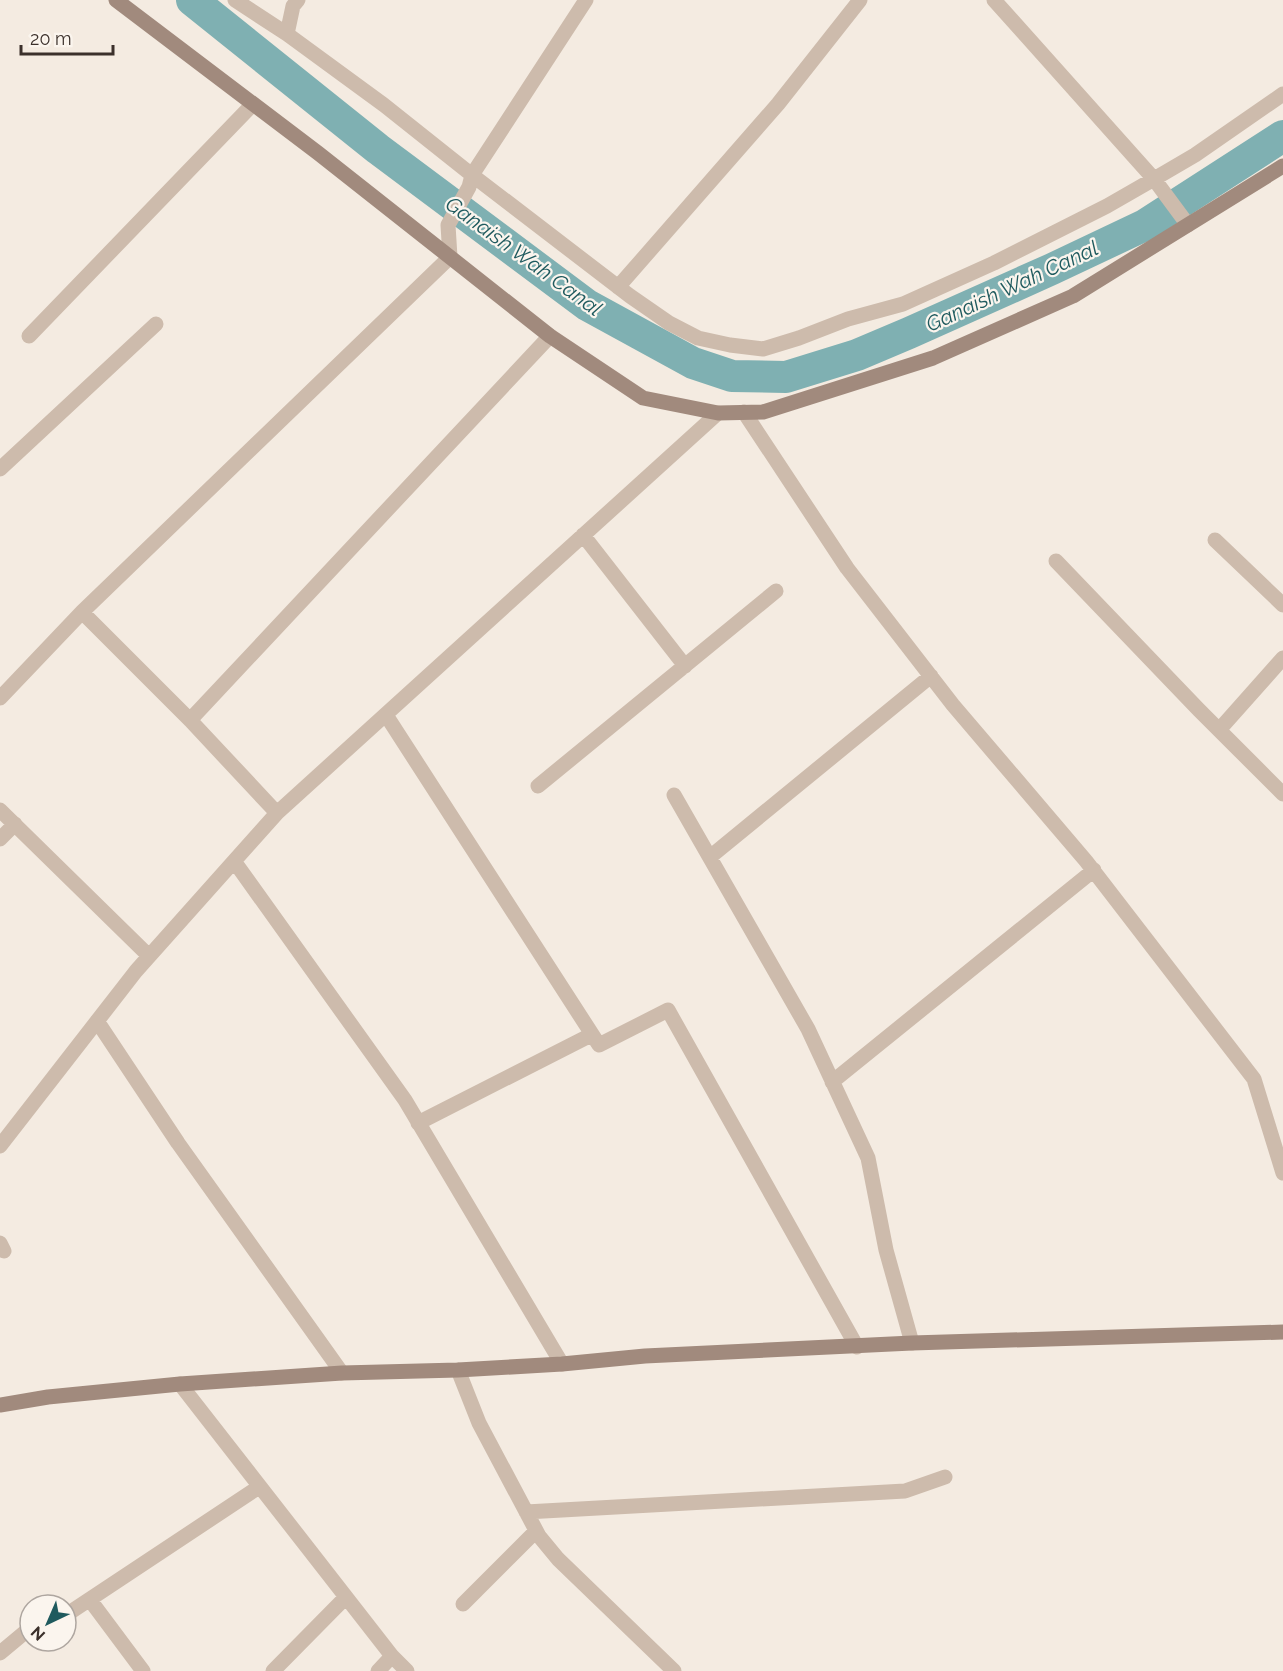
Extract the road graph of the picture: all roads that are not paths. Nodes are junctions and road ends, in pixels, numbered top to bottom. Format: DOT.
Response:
graph roads {
  1 [pos="117,0"];
  2 [pos="235,0"];
  3 [pos="298,0"];
  4 [pos="586,0"];
  5 [pos="860,0"];
  6 [pos="994,0"];
  7 [pos="287,34"];
  8 [pos="1283,94"];
  9 [pos="253,104"];
  10 [pos="1283,166"];
  11 [pos="471,181"];
  12 [pos="1158,185"];
  13 [pos="1186,222"];
  14 [pos="450,257"];
  15 [pos="618,287"];
  16 [pos="156,324"];
  17 [pos="28,336"];
  18 [pos="550,336"];
  19 [pos="744,412"];
  20 [pos="717,414"];
  21 [pos="0,469"];
  22 [pos="583,535"];
  23 [pos="1215,540"];
  24 [pos="1056,561"];
  25 [pos="776,591"];
  26 [pos="1283,605"];
  27 [pos="82,612"];
  28 [pos="1283,658"];
  29 [pos="685,666"];
  30 [pos="931,676"];
  31 [pos="0,698"];
  32 [pos="386,715"];
  33 [pos="190,720"];
  34 [pos="1219,730"];
  35 [pos="538,786"];
  36 [pos="1283,794"];
  37 [pos="674,795"];
  38 [pos="0,810"];
  39 [pos="277,813"];
  40 [pos="15,824"];
  41 [pos="0,838"];
  42 [pos="710,857"];
  43 [pos="234,861"];
  44 [pos="1094,870"];
  45 [pos="149,956"];
  46 [pos="97,1021"];
  47 [pos="591,1035"];
  48 [pos="832,1082"];
  49 [pos="418,1123"];
  50 [pos="0,1146"];
  51 [pos="1283,1173"];
  52 [pos="1283,1332"];
  53 [pos="912,1343"];
  54 [pos="857,1347"];
  55 [pos="562,1364"];
  56 [pos="458,1370"];
  57 [pos="342,1373"];
  58 [pos="180,1384"];
  59 [pos="0,1405"];
  60 [pos="945,1477"];
  61 [pos="259,1488"];
  62 [pos="526,1512"];
  63 [pos="536,1531"];
  64 [pos="346,1597"];
  65 [pos="90,1600"];
  66 [pos="463,1604"];
  67 [pos="78,1608"];
  68 [pos="18,1638"];
  69 [pos="0,1653"];
  70 [pos="392,1656"];
  71 [pos="143,1671"];
  72 [pos="273,1671"];
  73 [pos="378,1671"];
  74 [pos="407,1671"];
  75 [pos="674,1671"];
  1 -- 9 [label="street"];
  2 -- 7 [label="street"];
  3 -- 7 [label="street"];
  4 -- 11 [label="street"];
  5 -- 15 [label="street"];
  6 -- 12 [label="street"];
  7 -- 11 [label="street"];
  8 -- 12 [label="street"];
  9 -- 14 [label="street"];
  9 -- 17 [label="street"];
  10 -- 13 [label="street"];
  11 -- 14 [label="street"];
  11 -- 15 [label="street"];
  12 -- 13 [label="street"];
  12 -- 15 [label="street"];
  13 -- 19 [label="street"];
  14 -- 18 [label="street"];
  14 -- 27 [label="street"];
  16 -- 21 [label="street"];
  18 -- 20 [label="street"];
  18 -- 33 [label="street"];
  19 -- 20 [label="street"];
  19 -- 30 [label="street"];
  20 -- 22 [label="street"];
  22 -- 29 [label="street"];
  22 -- 32 [label="street"];
  23 -- 26 [label="street"];
  24 -- 34 [label="street"];
  25 -- 29 [label="street"];
  27 -- 31 [label="street"];
  27 -- 33 [label="street"];
  28 -- 34 [label="street"];
  29 -- 35 [label="street"];
  30 -- 42 [label="street"];
  30 -- 44 [label="street"];
  32 -- 39 [label="street"];
  32 -- 47 [label="street"];
  33 -- 39 [label="street"];
  34 -- 36 [label="street"];
  37 -- 42 [label="street"];
  38 -- 40 [label="street"];
  39 -- 43 [label="street"];
  40 -- 41 [label="street"];
  40 -- 45 [label="street"];
  42 -- 48 [label="street"];
  43 -- 45 [label="street"];
  43 -- 49 [label="street"];
  44 -- 48 [label="street"];
  44 -- 51 [label="street"];
  45 -- 46 [label="street"];
  46 -- 50 [label="street"];
  46 -- 57 [label="street"];
  47 -- 49 [label="street"];
  47 -- 54 [label="street"];
  48 -- 53 [label="street"];
  49 -- 55 [label="street"];
  52 -- 53 [label="street"];
  53 -- 54 [label="street"];
  54 -- 55 [label="street"];
  55 -- 56 [label="street"];
  56 -- 57 [label="street"];
  56 -- 62 [label="street"];
  57 -- 58 [label="street"];
  58 -- 59 [label="street"];
  58 -- 61 [label="street"];
  60 -- 62 [label="street"];
  61 -- 64 [label="street"];
  61 -- 65 [label="street"];
  62 -- 63 [label="street"];
  63 -- 66 [label="street"];
  63 -- 75 [label="street"];
  64 -- 70 [label="street"];
  64 -- 72 [label="street"];
  65 -- 67 [label="street"];
  65 -- 71 [label="street"];
  68 -- 69 [label="street"];
  70 -- 73 [label="street"];
  70 -- 74 [label="street"];
}
